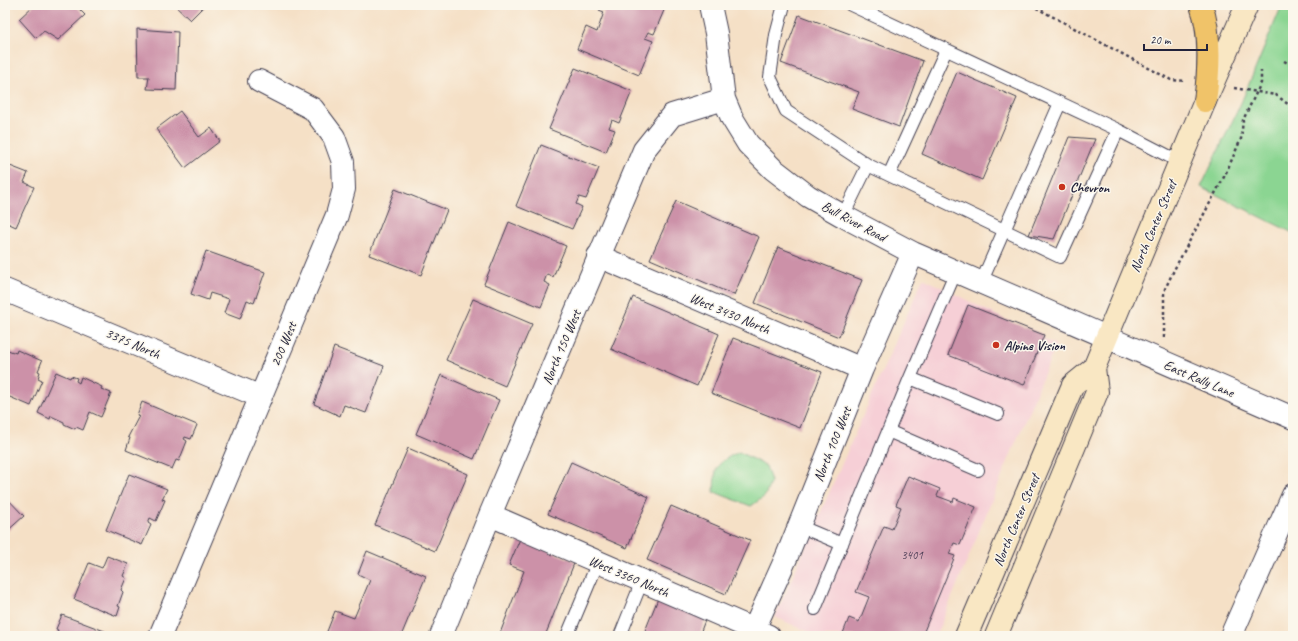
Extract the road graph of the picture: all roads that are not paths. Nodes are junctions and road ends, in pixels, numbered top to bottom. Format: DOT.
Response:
graph roads {
  1 [pos="710,5"];
  2 [pos="784,5"];
  3 [pos="851,5"];
  4 [pos="1201,5"];
  5 [pos="1247,5"];
  6 [pos="946,50"];
  7 [pos="259,81"];
  8 [pos="1209,90"];
  9 [pos="724,98"];
  10 [pos="1060,103"];
  11 [pos="1118,130"];
  12 [pos="1180,162"];
  13 [pos="868,165"];
  14 [pos="889,175"];
  15 [pos="843,216"];
  16 [pos="1005,230"];
  17 [pos="913,253"];
  18 [pos="598,256"];
  19 [pos="956,271"];
  20 [pos="981,283"];
  21 [pos="5,290"];
  22 [pos="1106,337"];
  23 [pos="1094,368"];
  24 [pos="862,369"];
  25 [pos="910,378"];
  26 [pos="261,397"];
  27 [pos="998,414"];
  28 [pos="1293,418"];
  29 [pos="888,431"];
  30 [pos="978,470"];
  31 [pos="1293,495"];
  32 [pos="490,515"];
  33 [pos="799,526"];
  34 [pos="1286,534"];
  35 [pos="842,544"];
  36 [pos="598,562"];
  37 [pos="642,581"];
  38 [pos="815,609"];
  39 [pos="758,634"];
  40 [pos="160,636"];
  41 [pos="441,636"];
  42 [pos="567,636"];
  43 [pos="620,636"];
  44 [pos="966,636"];
  45 [pos="996,636"];
  46 [pos="1231,636"];
  1 -- 9 [label="street, Bull River Road"];
  2 -- 13 [label="lane"];
  3 -- 6 [label="lane"];
  4 -- 8 [label="main road"];
  5 -- 8 [label="street, North Center Street"];
  6 -- 10 [label="lane"];
  6 -- 14 [label="lane"];
  7 -- 26 [label="street, 200 West"];
  8 -- 12 [label="street, North Center Street"];
  9 -- 15 [label="street, Bull River Road"];
  9 -- 18 [label="street, North 150 West"];
  10 -- 11 [label="lane"];
  10 -- 16 [label="lane"];
  11 -- 12 [label="lane"];
  11 -- 16 [label="lane"];
  12 -- 22 [label="street, North Center Street"];
  13 -- 14 [label="lane"];
  13 -- 15 [label="lane"];
  14 -- 16 [label="lane"];
  15 -- 17 [label="street, Bull River Road"];
  16 -- 20 [label="lane"];
  17 -- 19 [label="street, Bull River Road"];
  17 -- 24 [label="street, North 100 West"];
  18 -- 24 [label="street, West 3430 North"];
  18 -- 32 [label="street, North 150 West"];
  19 -- 20 [label="street, Bull River Road"];
  19 -- 25 [label="lane"];
  20 -- 22 [label="street, Bull River Road"];
  21 -- 26 [label="street, 3375 North"];
  22 -- 23 [label="street, North Center Street"];
  22 -- 28 [label="street, East Rally Lane"];
  23 -- 44 [label="street, North Center Street"];
  23 -- 45 [label="street, North Center Street"];
  24 -- 33 [label="street, North 100 West"];
  25 -- 27 [label="lane"];
  25 -- 29 [label="lane"];
  26 -- 40 [label="street, 200 West"];
  29 -- 30 [label="lane"];
  29 -- 35 [label="lane"];
  31 -- 34 [label="street"];
  32 -- 36 [label="street, West 3360 North"];
  32 -- 41 [label="street, North 150 West"];
  33 -- 35 [label="lane"];
  33 -- 39 [label="street, North 100 West"];
  34 -- 46 [label="street"];
  35 -- 38 [label="lane"];
  36 -- 37 [label="street, West 3360 North"];
  36 -- 42 [label="lane"];
  37 -- 39 [label="street, West 3360 North"];
  37 -- 43 [label="lane"];
}
